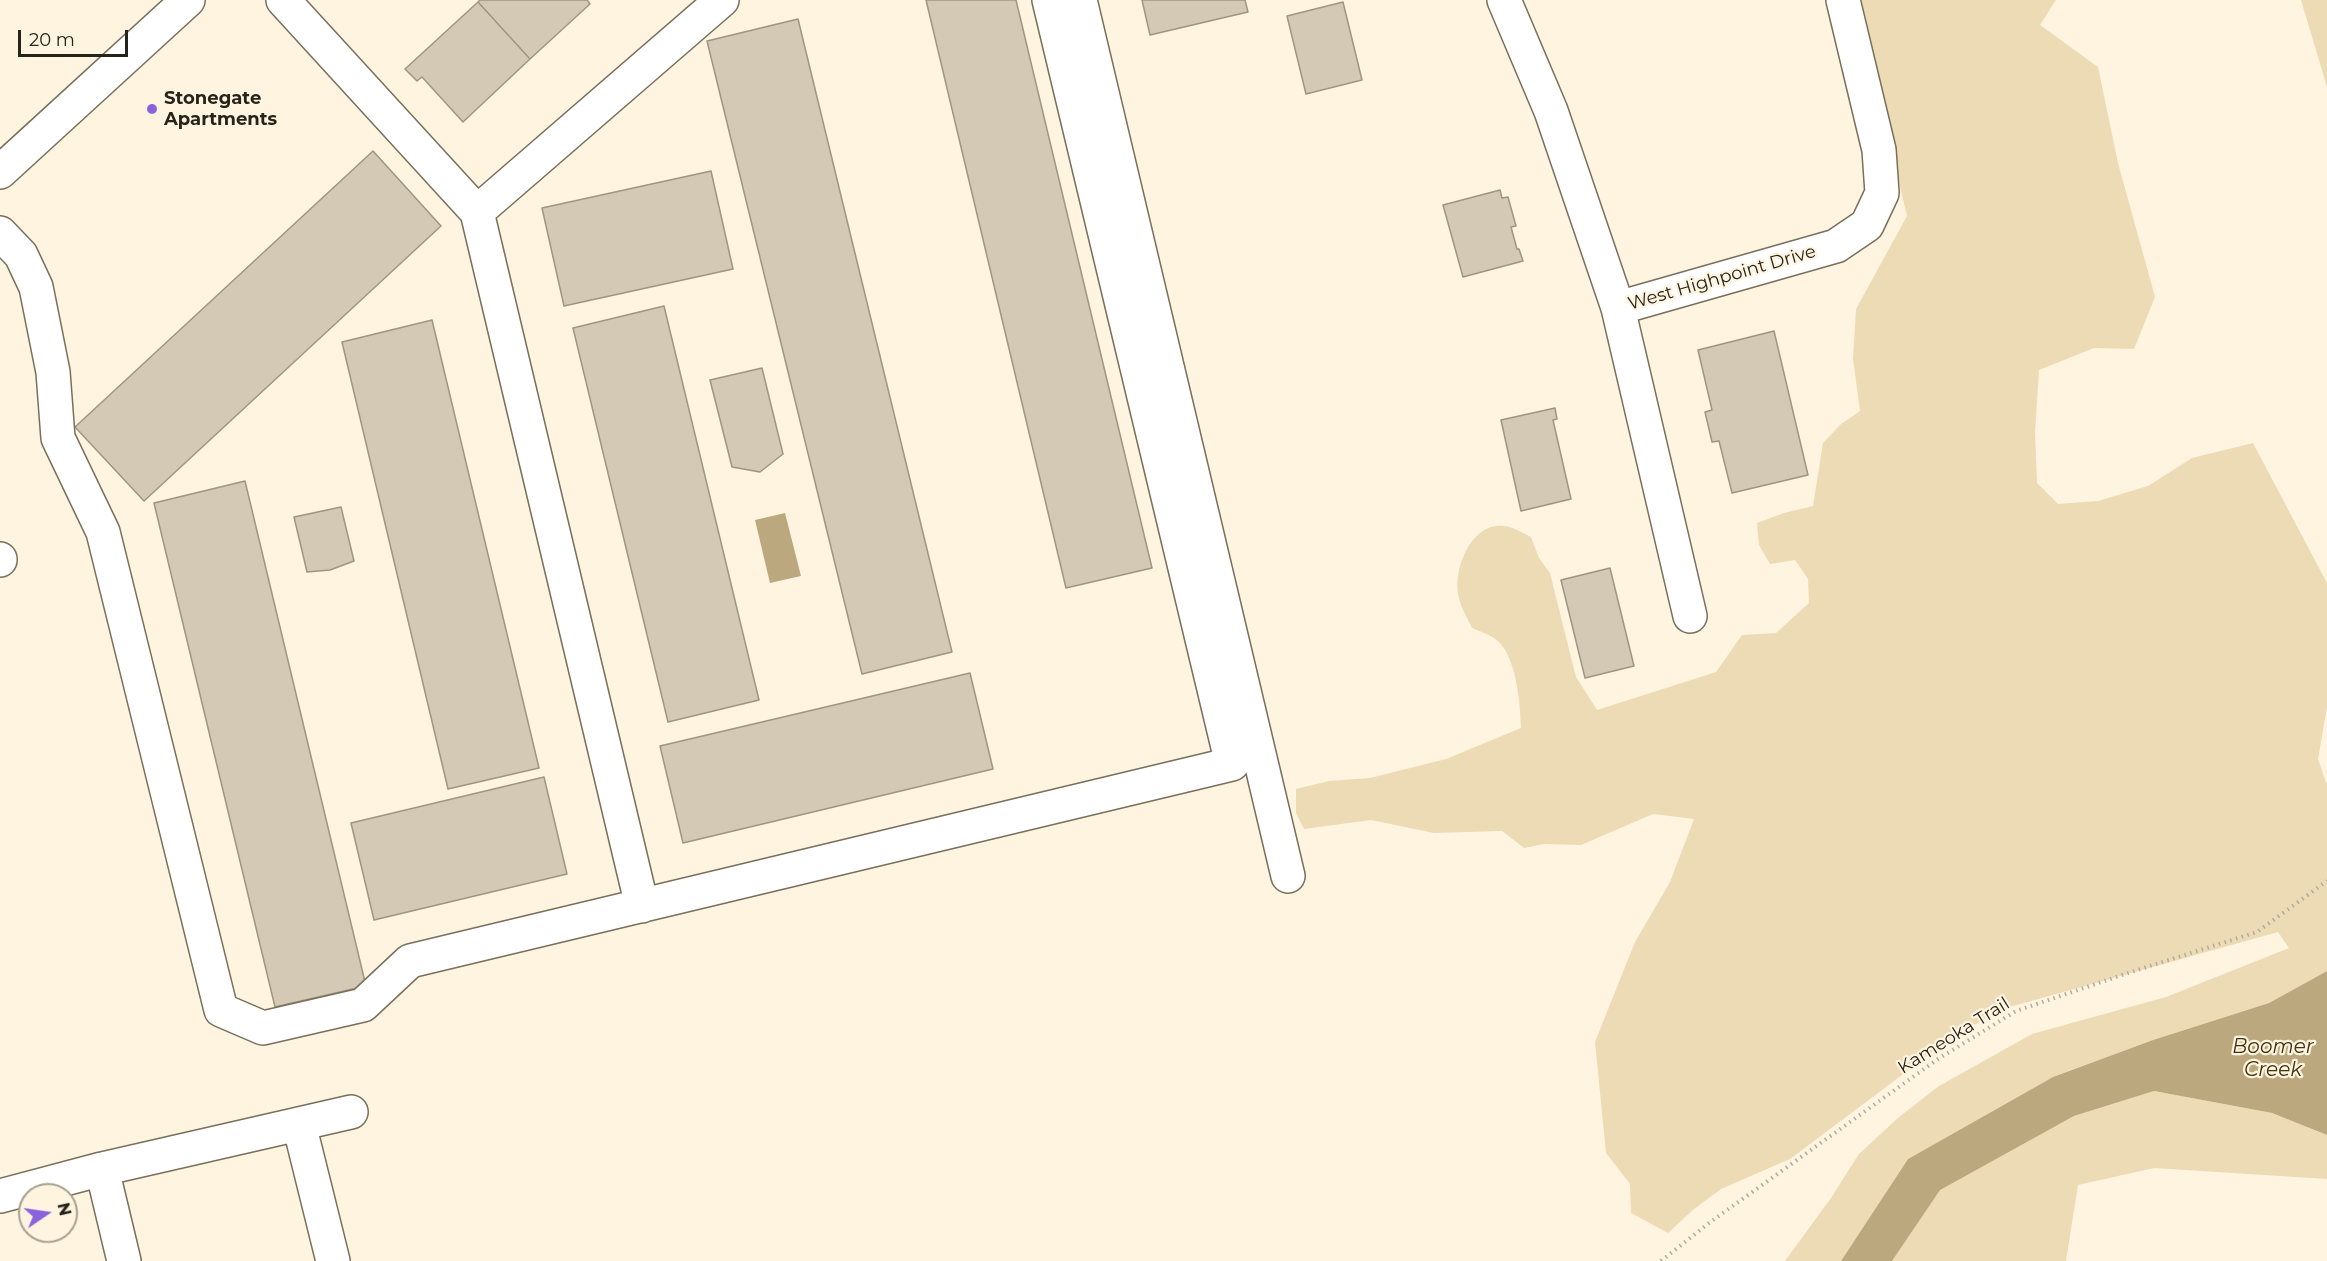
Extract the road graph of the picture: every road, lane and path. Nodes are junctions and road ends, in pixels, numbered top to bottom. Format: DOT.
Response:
graph roads {
  1 [pos="188,0"];
  2 [pos="283,0"];
  3 [pos="722,0"];
  4 [pos="1049,0"];
  5 [pos="1080,0"];
  6 [pos="1504,0"];
  7 [pos="1843,0"];
  8 [pos="0,172"];
  9 [pos="477,212"];
  10 [pos="0,233"];
  11 [pos="1618,308"];
  12 [pos="1690,616"];
  13 [pos="1288,876"];
  14 [pos="2327,882"];
  15 [pos="642,906"];
  16 [pos="351,1112"];
  17 [pos="299,1124"];
  18 [pos="102,1169"];
  19 [pos="0,1196"];
  20 [pos="124,1261"];
  21 [pos="333,1261"];
  22 [pos="1661,1261"];
  1 -- 8 [label="street"];
  2 -- 9 [label="street"];
  3 -- 9 [label="street"];
  4 -- 15 [label="street"];
  5 -- 13 [label="street"];
  6 -- 11 [label="street"];
  7 -- 11 [label="street, West Highpoint Drive"];
  9 -- 15 [label="street"];
  10 -- 15 [label="street"];
  11 -- 12 [label="street, West Highpoint Drive"];
  14 -- 22 [label="path, Kameoka Trail"];
  16 -- 17 [label="street"];
  17 -- 18 [label="street"];
  17 -- 21 [label="street"];
  18 -- 19 [label="street"];
  18 -- 20 [label="street"];
}
